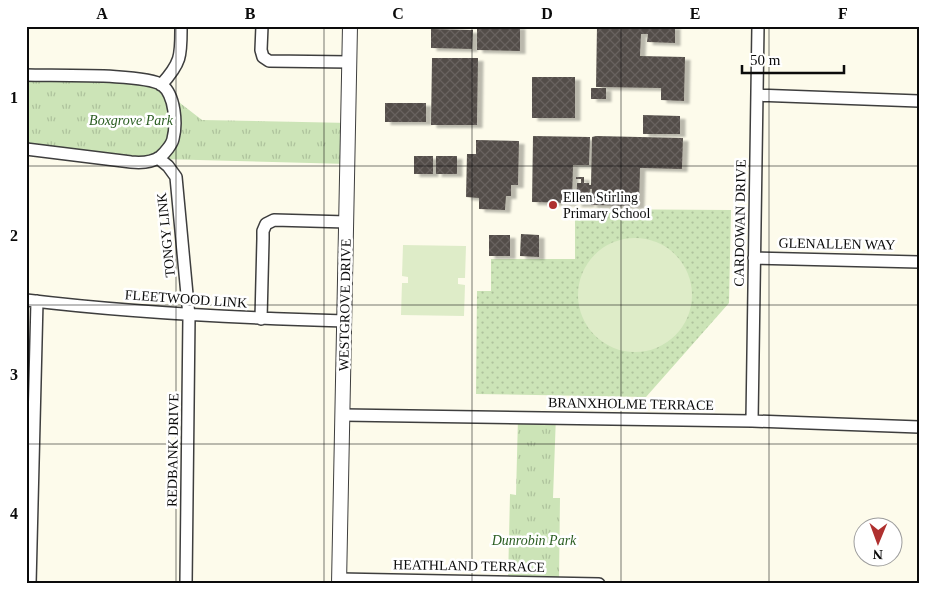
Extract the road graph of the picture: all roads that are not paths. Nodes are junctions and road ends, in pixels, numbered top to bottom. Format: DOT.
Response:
graph roads {
  1 [pos="181,26"];
  2 [pos="262,26"];
  3 [pos="350,26"];
  4 [pos="758,26"];
  5 [pos="350,62"];
  6 [pos="26,75"];
  7 [pos="161,85"];
  8 [pos="757,96"];
  9 [pos="919,100"];
  10 [pos="26,149"];
  11 [pos="158,158"];
  12 [pos="347,222"];
  13 [pos="754,258"];
  14 [pos="919,262"];
  15 [pos="32,300"];
  16 [pos="189,316"];
  17 [pos="261,319"];
  18 [pos="344,321"];
  19 [pos="343,415"];
  20 [pos="752,421"];
  21 [pos="919,427"];
  22 [pos="339,581"];
  23 [pos="515,583"];
  24 [pos="550,583"];
  25 [pos="30,584"];
  26 [pos="186,584"];
  27 [pos="599,584"];
  1 -- 7 [label="street"];
  2 -- 5 [label="street"];
  3 -- 5 [label="street, WESTGROVE DRIVE"];
  4 -- 8 [label="street, CARDOWAN DRIVE"];
  5 -- 12 [label="street, WESTGROVE DRIVE"];
  6 -- 7 [label="street"];
  7 -- 11 [label="street"];
  8 -- 9 [label="street"];
  8 -- 13 [label="street, CARDOWAN DRIVE"];
  10 -- 11 [label="street"];
  11 -- 16 [label="street, TONGY LINK"];
  12 -- 17 [label="street"];
  12 -- 18 [label="street, WESTGROVE DRIVE"];
  13 -- 14 [label="street, GLENALLEN WAY"];
  13 -- 20 [label="street, CARDOWAN DRIVE"];
  15 -- 16 [label="street, FLEETWOOD LINK"];
  15 -- 25 [label="street"];
  16 -- 17 [label="street, FLEETWOOD LINK"];
  16 -- 26 [label="street, REDBANK DRIVE"];
  17 -- 18 [label="street, FLEETWOOD LINK"];
  18 -- 19 [label="street, WESTGROVE DRIVE"];
  19 -- 20 [label="street, BRANXHOLME TERRACE"];
  19 -- 22 [label="street, WESTGROVE DRIVE"];
  20 -- 21 [label="street, BRANXHOLME TERRACE"];
  22 -- 23 [label="street, HEATHLAND TERRACE"];
  23 -- 24 [label="street, HEATHLAND TERRACE"];
  24 -- 27 [label="street, HEATHLAND TERRACE"];
}
